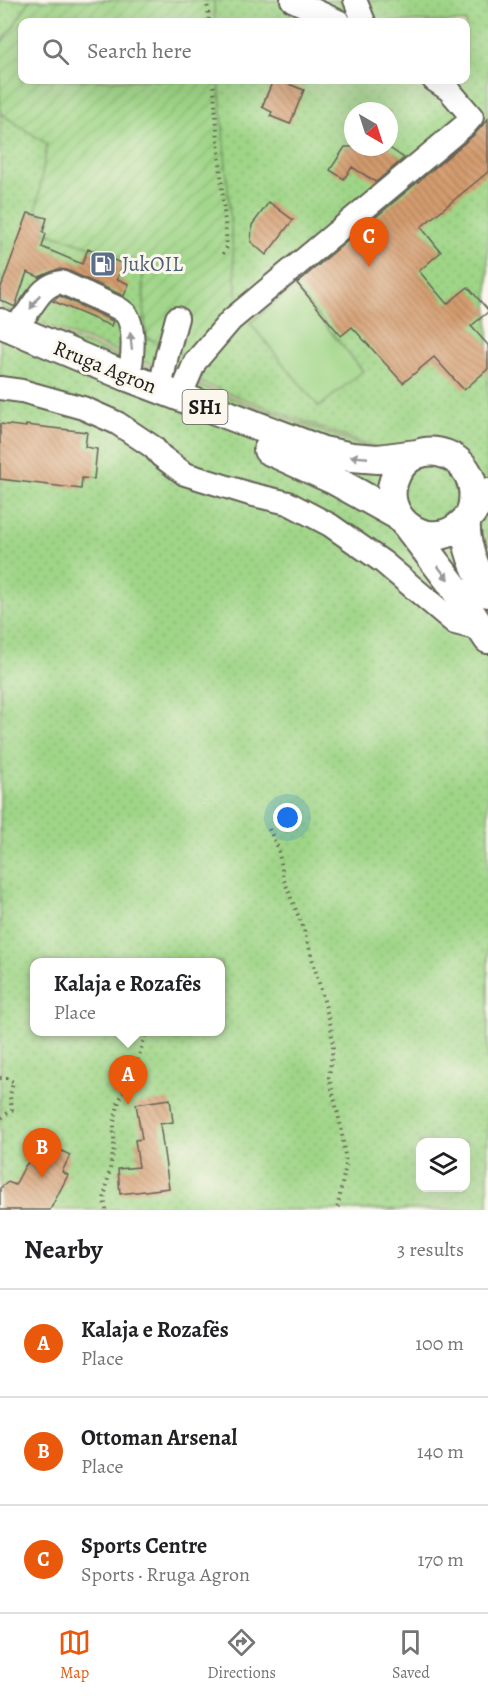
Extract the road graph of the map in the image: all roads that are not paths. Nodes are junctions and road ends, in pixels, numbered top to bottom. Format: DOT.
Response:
graph roads {
  1 [pos="291,0"];
  2 [pos="355,0"];
  3 [pos="331,18"];
  4 [pos="362,18"];
  5 [pos="440,84"];
  6 [pos="480,110"];
  7 [pos="177,318"];
  8 [pos="4,331"];
  9 [pos="128,377"];
  10 [pos="0,388"];
  11 [pos="170,393"];
  12 [pos="417,454"];
  13 [pos="457,459"];
  14 [pos="488,459"];
  15 [pos="475,508"];
  16 [pos="403,521"];
  17 [pos="488,594"];
  18 [pos="485,635"];
  1 -- 3 [label="lane"];
  2 -- 4 [label="lane"];
  5 -- 6 [label="lane"];
  6 -- 11 [label="lane"];
  7 -- 11 [label="lane"];
  8 -- 9 [label="main road, Rruga Agron / SH1"];
  9 -- 8 [label="lane, one-way"];
  8 -- 16 [label="main road, Rruga Agron / SH1"];
  9 -- 11 [label="main road, Rruga Agron / SH1"];
  10 -- 18 [label="lane"];
  12 -- 11 [label="main road, Rruga Agron / SH1, one-way"];
  12 -- 13 [label="main road"];
  12 -- 16 [label="main road"];
  13 -- 14 [label="main road"];
  13 -- 15 [label="main road"];
  15 -- 16 [label="main road"];
  15 -- 17 [label="main road"];
  16 -- 18 [label="main road, Rruga Agron / SH1, one-way"];
}
